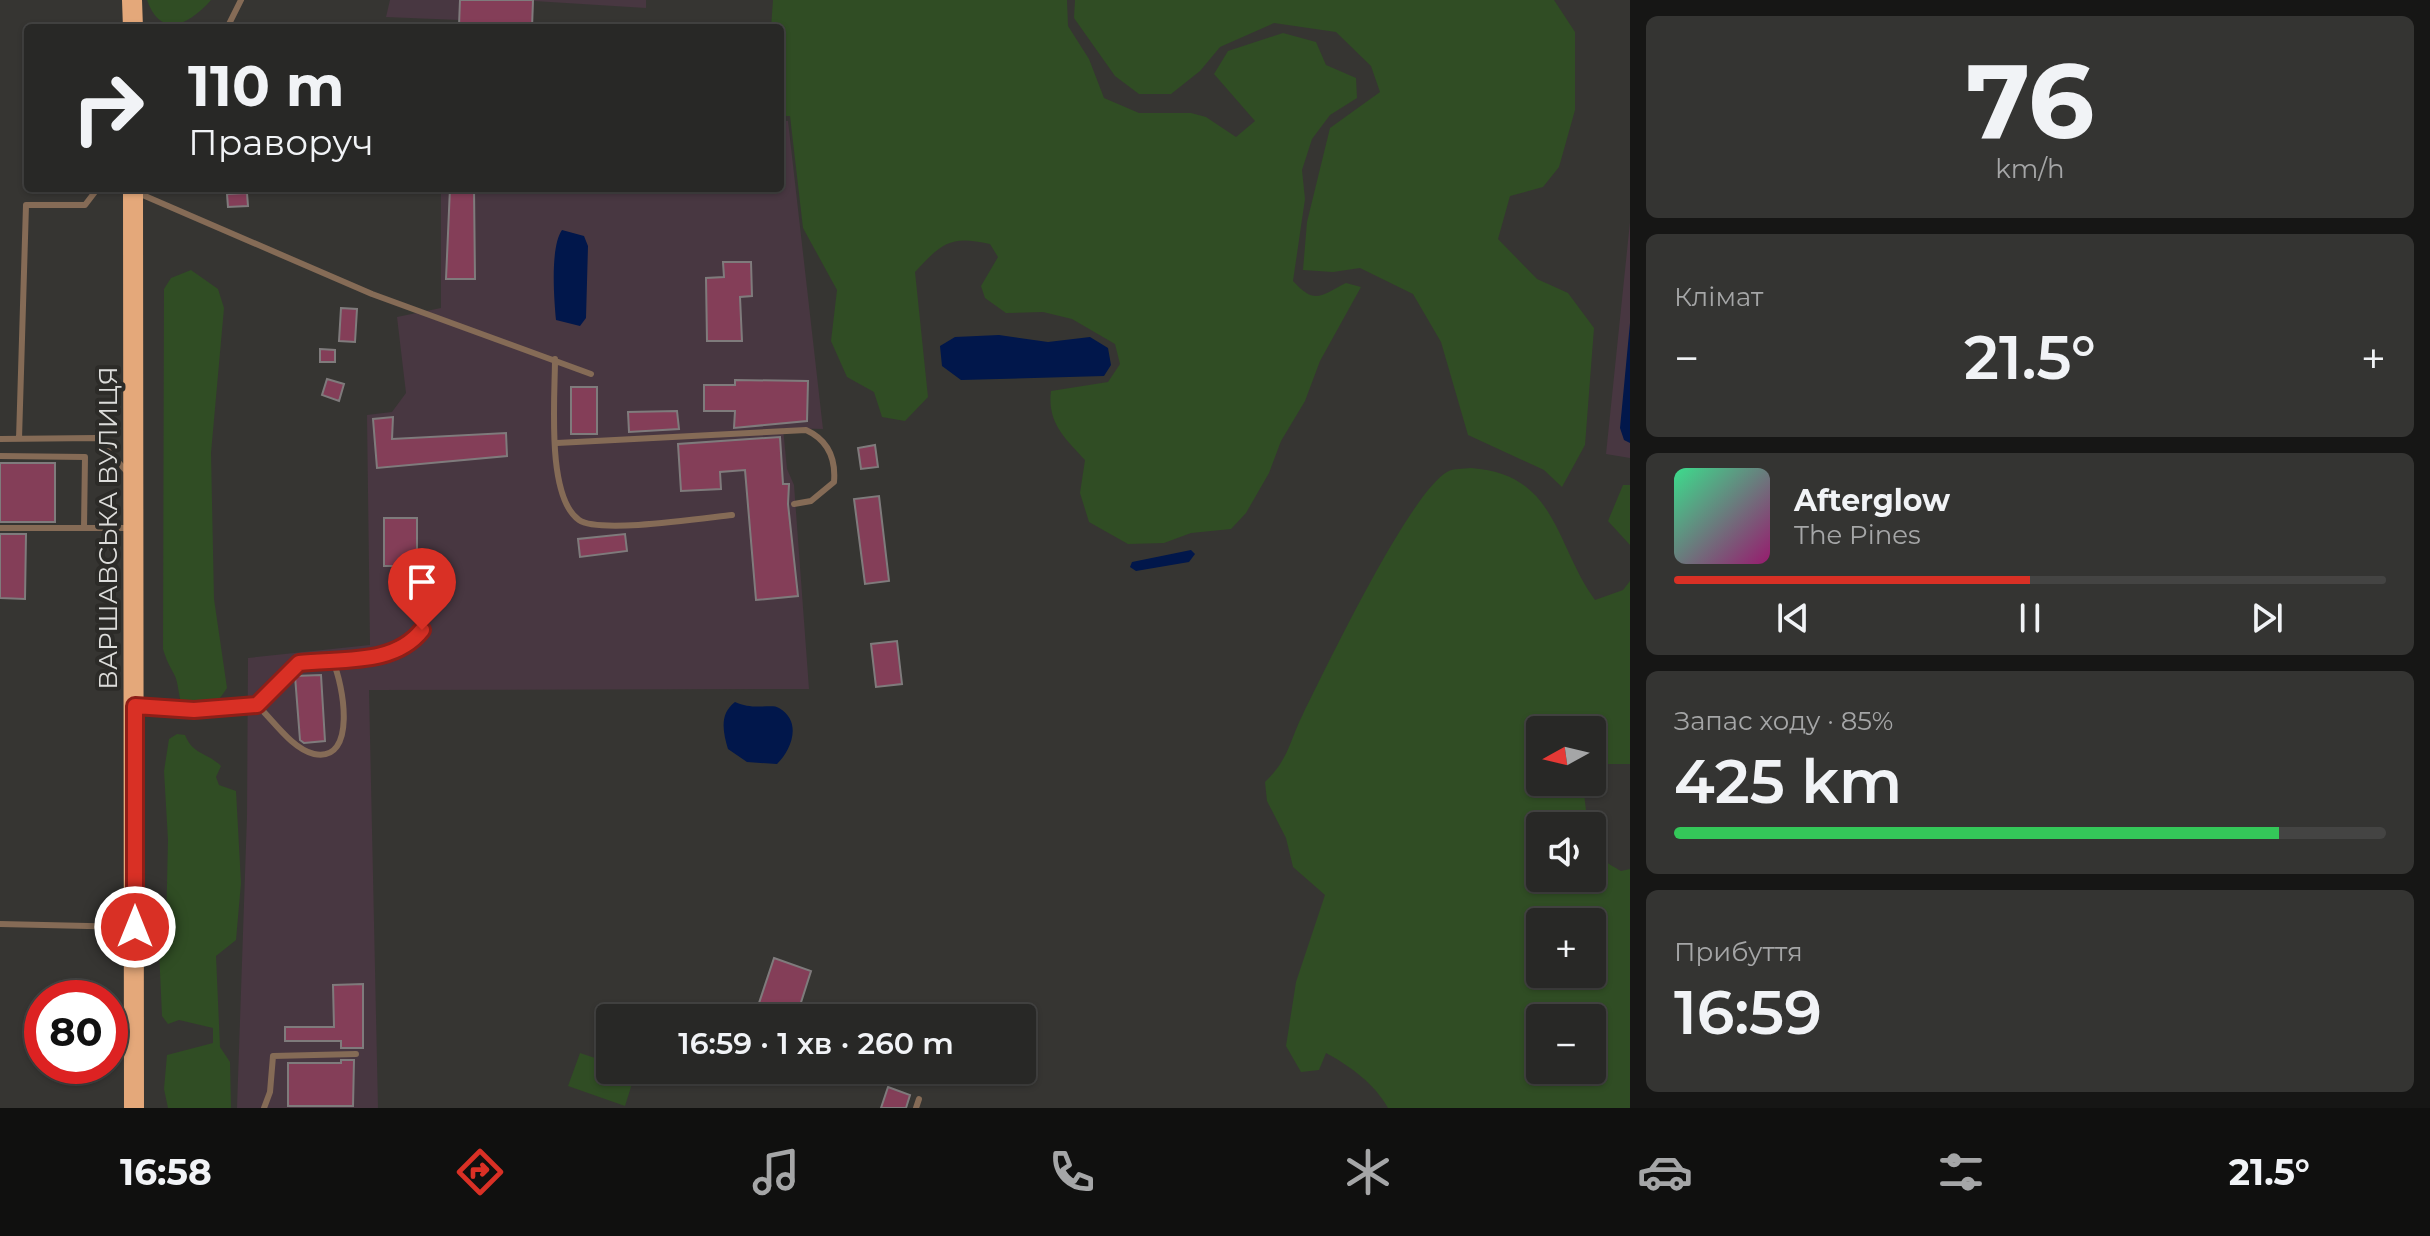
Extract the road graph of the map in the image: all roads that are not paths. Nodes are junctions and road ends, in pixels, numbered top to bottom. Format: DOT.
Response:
graph roads {
  1 [pos="132,0"];
  2 [pos="241,0"];
  3 [pos="133,24"];
  4 [pos="229,24"];
  5 [pos="95,192"];
  6 [pos="133,192"];
  7 [pos="140,192"];
  8 [pos="555,359"];
  9 [pos="591,374"];
  10 [pos="0,439"];
  11 [pos="19,439"];
  12 [pos="557,443"];
  13 [pos="0,456"];
  14 [pos="134,480"];
  15 [pos="794,504"];
  16 [pos="732,515"];
  17 [pos="0,528"];
  18 [pos="84,528"];
  19 [pos="134,528"];
  20 [pos="423,576"];
  21 [pos="333,662"];
  22 [pos="257,705"];
  23 [pos="135,706"];
  24 [pos="0,924"];
  25 [pos="135,927"];
  26 [pos="356,1054"];
  27 [pos="919,1099"];
  28 [pos="134,1108"];
  29 [pos="264,1108"];
  30 [pos="916,1108"];
  1 -- 3 [label="highway"];
  2 -- 4 [label="lane"];
  5 -- 11 [label="lane"];
  6 -- 14 [label="highway, ВАРШАВСЬКА ВУЛИЦЯ"];
  7 -- 8 [label="lane"];
  8 -- 9 [label="lane"];
  8 -- 12 [label="lane"];
  10 -- 11 [label="lane"];
  11 -- 14 [label="lane"];
  12 -- 15 [label="lane"];
  12 -- 16 [label="lane"];
  13 -- 18 [label="lane"];
  14 -- 19 [label="highway, ВАРШАВСЬКА ВУЛИЦЯ"];
  17 -- 18 [label="lane"];
  18 -- 19 [label="lane"];
  19 -- 23 [label="highway, ВАРШАВСЬКА ВУЛИЦЯ"];
  20 -- 21 [label="lane"];
  21 -- 22 [label="lane"];
  21 -- 22 [label="lane"];
  22 -- 23 [label="lane"];
  23 -- 25 [label="highway, ВАРШАВСЬКА ВУЛИЦЯ"];
  24 -- 25 [label="lane"];
  25 -- 28 [label="highway, ВАРШАВСЬКА ВУЛИЦЯ"];
  26 -- 29 [label="lane"];
  27 -- 30 [label="lane"];
}
